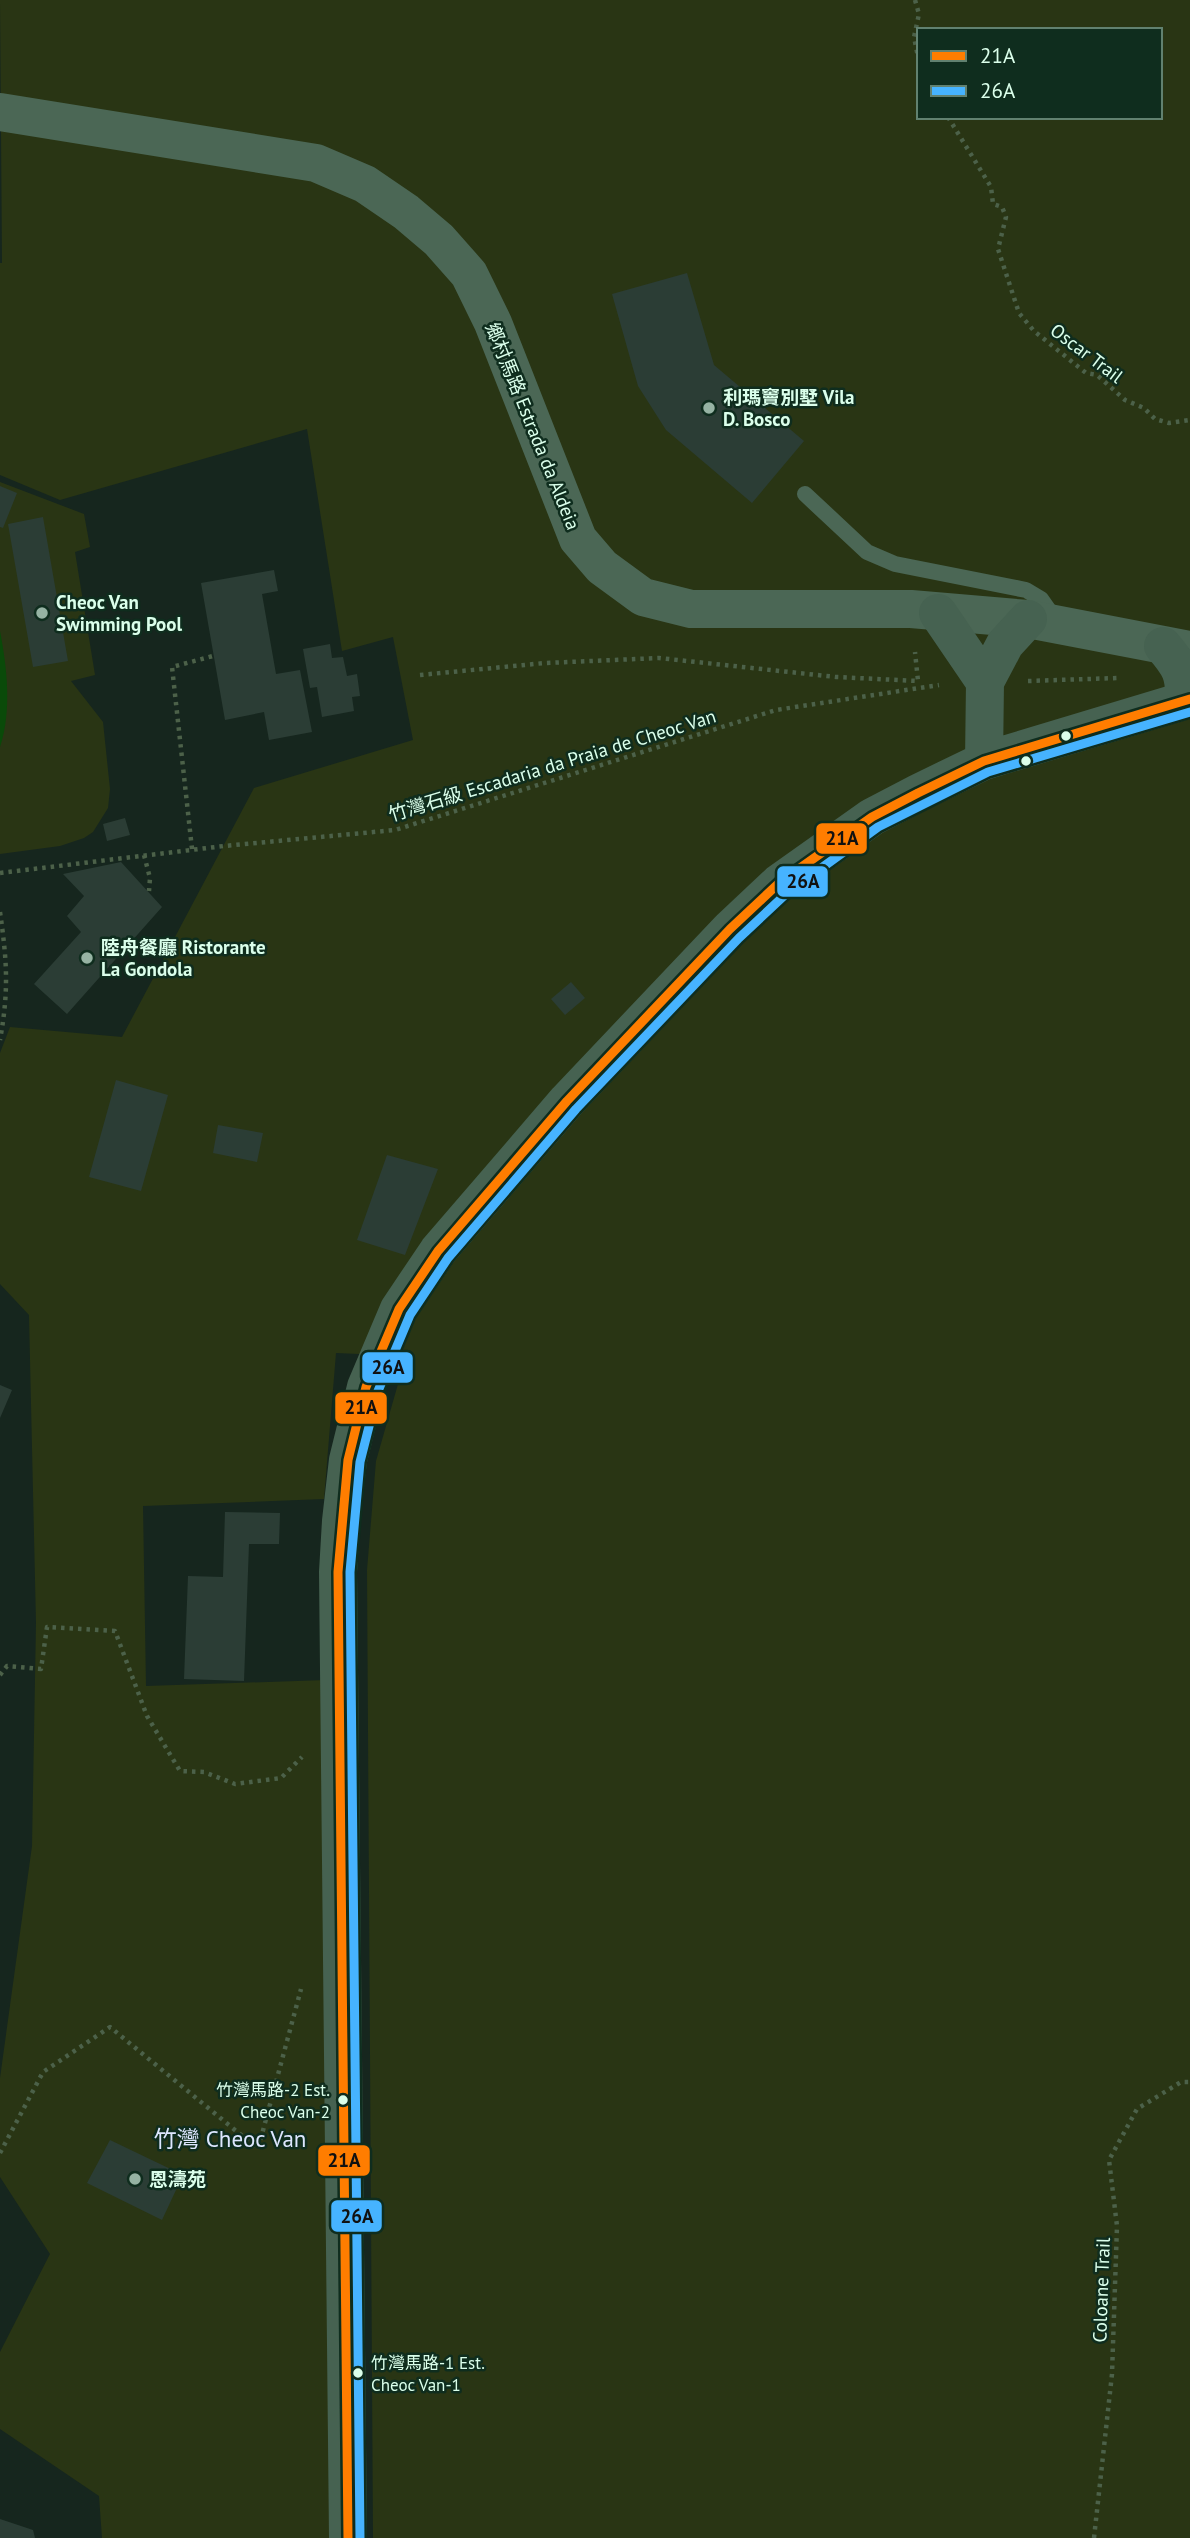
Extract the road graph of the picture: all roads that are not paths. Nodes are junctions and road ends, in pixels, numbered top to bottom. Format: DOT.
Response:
graph roads {
  1 [pos="0,112"];
  2 [pos="806,494"];
  3 [pos="938,612"];
  4 [pos="1043,622"];
  5 [pos="1165,645"];
  6 [pos="985,682"];
  7 [pos="1187,699"];
  8 [pos="984,761"];
  9 [pos="348,2538"];
  1 -- 3 [label="street, 鄉村馬路 Estrada da Aldeia"];
  2 -- 4 [label="lane"];
  3 -- 4 [label="street, 鄉村馬路 Estrada da Aldeia"];
  3 -- 6 [label="main road"];
  4 -- 5 [label="street, 鄉村馬路 Estrada da Aldeia"];
  4 -- 6 [label="main road"];
  5 -- 7 [label="main road"];
  6 -- 8 [label="main road"];
  7 -- 8 [label="main road"];
  8 -- 9 [label="main road"];
}
